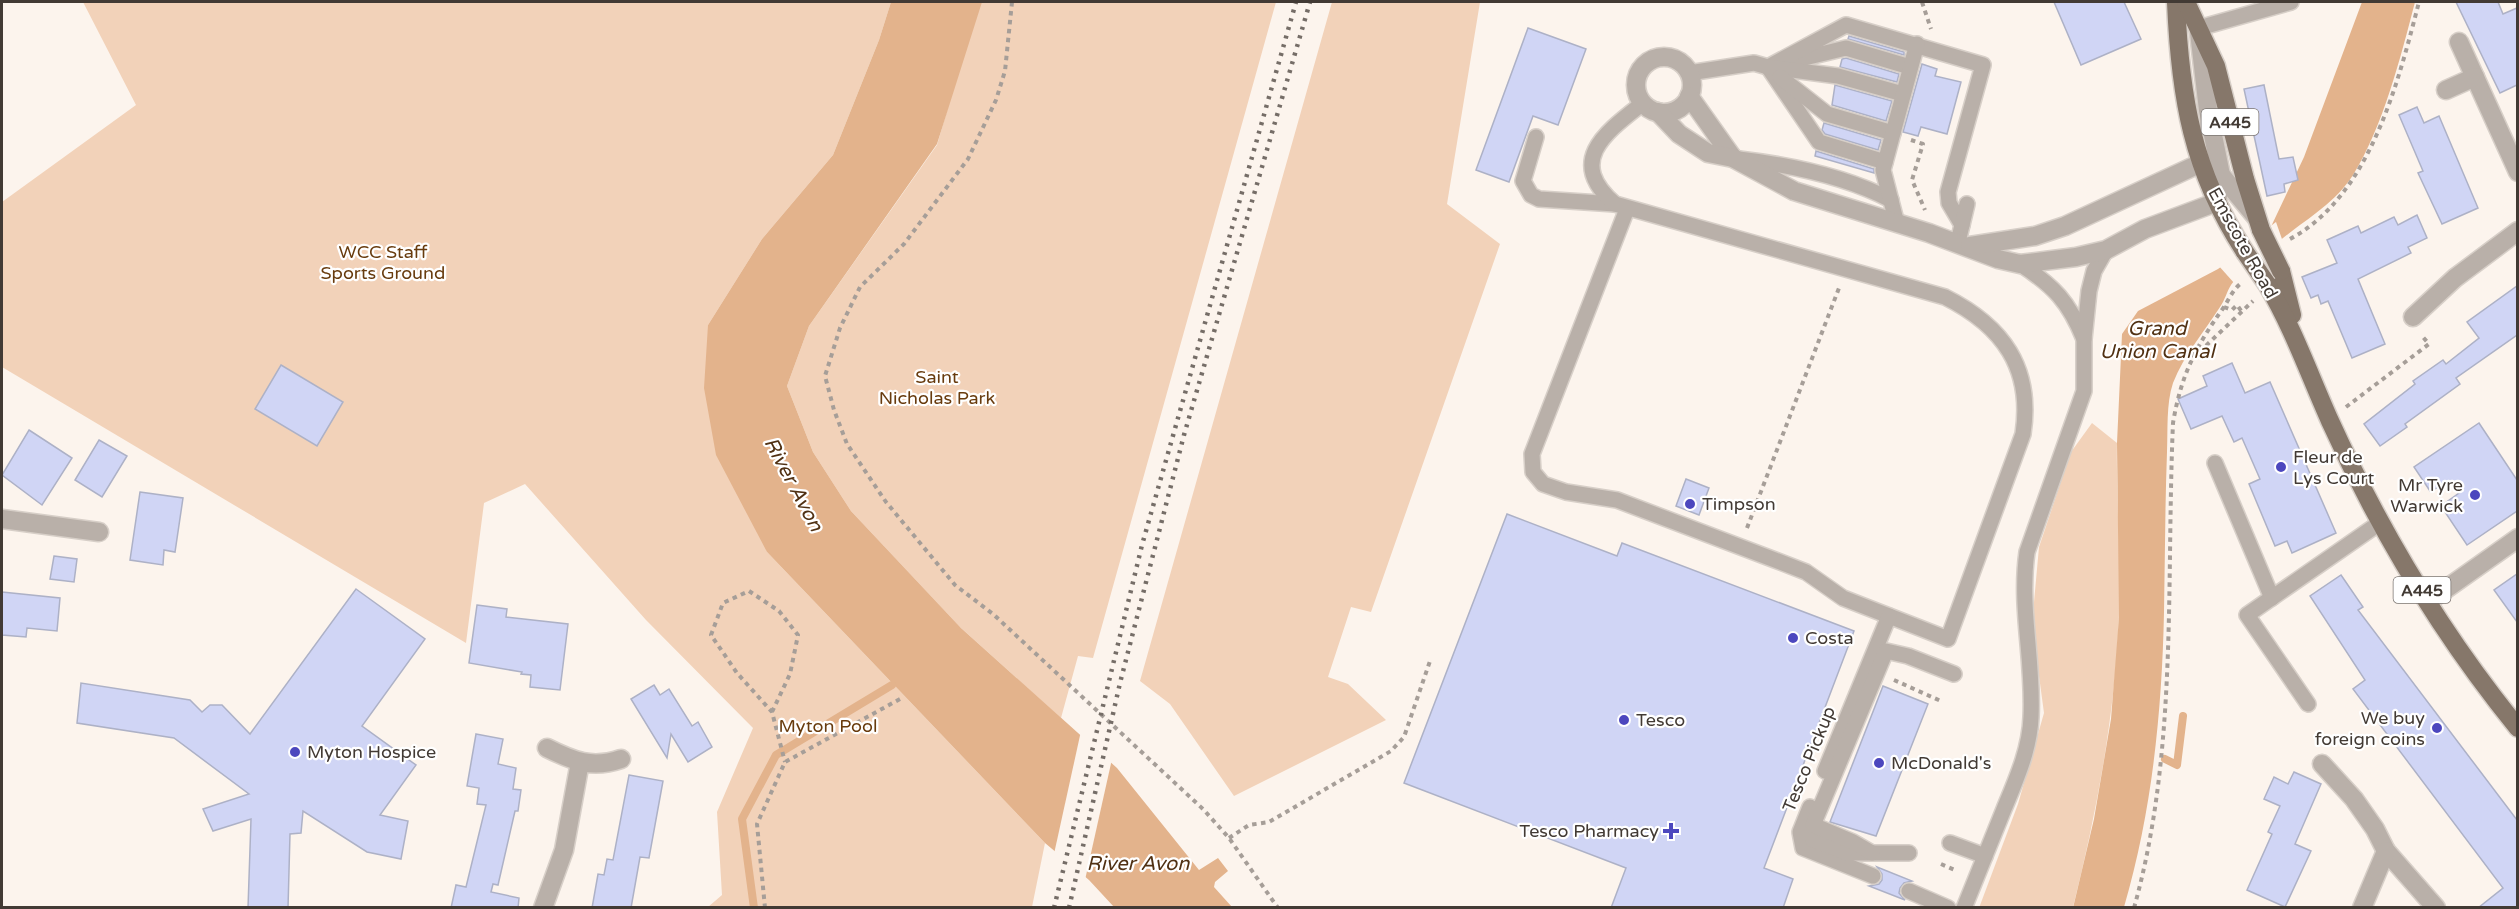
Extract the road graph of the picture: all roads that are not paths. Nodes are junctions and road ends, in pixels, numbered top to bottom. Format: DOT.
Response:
graph roads {
  1 [pos="2176,2"];
  2 [pos="2186,2"];
  3 [pos="2291,2"];
  4 [pos="2199,28"];
  5 [pos="2459,42"];
  6 [pos="1917,44"];
  7 [pos="1768,67"];
  8 [pos="1910,67"];
  9 [pos="1689,73"];
  10 [pos="2475,77"];
  11 [pos="2446,90"];
  12 [pos="1903,94"];
  13 [pos="1689,96"];
  14 [pos="1650,107"];
  15 [pos="1893,133"];
  16 [pos="1536,136"];
  17 [pos="1733,158"];
  18 [pos="1885,162"];
  19 [pos="2201,163"];
  20 [pos="2517,172"];
  21 [pos="2221,175"];
  22 [pos="1891,200"];
  23 [pos="2217,202"];
  24 [pos="1967,204"];
  25 [pos="1621,207"];
  26 [pos="2258,223"];
  27 [pos="1897,224"];
  28 [pos="2517,231"];
  29 [pos="1963,238"];
  30 [pos="2106,250"];
  31 [pos="2020,264"];
  32 [pos="2413,317"];
  33 [pos="2084,339"];
  34 [pos="2298,340"];
  35 [pos="2215,464"];
  36 [pos="2,519"];
  37 [pos="2381,522"];
  38 [pos="99,532"];
  39 [pos="2517,538"];
  40 [pos="2272,598"];
  41 [pos="2429,601"];
  42 [pos="1889,616"];
  43 [pos="1954,674"];
  44 [pos="2308,704"];
  45 [pos="2517,728"];
  46 [pos="547,748"];
  47 [pos="621,759"];
  48 [pos="580,762"];
  49 [pos="2322,764"];
  50 [pos="1950,843"];
  51 [pos="2386,851"];
  52 [pos="1909,852"];
  53 [pos="1985,856"];
  54 [pos="1873,876"];
  55 [pos="1909,891"];
  56 [pos="543,908"];
  57 [pos="1948,908"];
  58 [pos="1964,908"];
  59 [pos="2362,908"];
  60 [pos="2436,908"];
  1 -- 19 [label="main road, Emscote Road / A445"];
  2 -- 4 [label="main road, Emscote Road / A445"];
  3 -- 4 [label="lane"];
  4 -- 21 [label="street"];
  4 -- 26 [label="main road, Emscote Road / A445"];
  5 -- 10 [label="street"];
  6 -- 7 [label="lane"];
  6 -- 8 [label="lane"];
  6 -- 29 [label="lane"];
  7 -- 8 [label="lane"];
  7 -- 9 [label="lane"];
  7 -- 12 [label="lane"];
  7 -- 15 [label="lane"];
  7 -- 18 [label="lane"];
  8 -- 12 [label="lane"];
  9 -- 13 [label="street"];
  9 -- 14 [label="street"];
  10 -- 11 [label="street"];
  10 -- 20 [label="street"];
  12 -- 15 [label="lane"];
  13 -- 14 [label="street"];
  13 -- 17 [label="street"];
  14 -- 17 [label="street"];
  14 -- 25 [label="lane"];
  15 -- 18 [label="lane"];
  16 -- 25 [label="lane"];
  17 -- 22 [label="lane"];
  17 -- 27 [label="street"];
  18 -- 22 [label="lane"];
  19 -- 21 [label="street"];
  19 -- 23 [label="main road, Emscote Road / A445"];
  19 -- 29 [label="street"];
  21 -- 23 [label="street"];
  21 -- 26 [label="street"];
  22 -- 27 [label="lane"];
  23 -- 30 [label="street"];
  23 -- 34 [label="main road, Emscote Road / A445, bridge"];
  24 -- 29 [label="lane"];
  25 -- 42 [label="lane"];
  25 -- 42 [label="lane"];
  26 -- 34 [label="main road, Emscote Road / A445, bridge"];
  27 -- 29 [label="street"];
  28 -- 32 [label="street"];
  29 -- 31 [label="street"];
  30 -- 31 [label="street"];
  30 -- 33 [label="lane"];
  31 -- 33 [label="lane"];
  33 -- 53 [label="lane"];
  34 -- 37 [label="main road, Emscote Road / A445"];
  35 -- 40 [label="lane"];
  36 -- 38 [label="street"];
  37 -- 40 [label="lane"];
  37 -- 41 [label="main road, Emscote Road / A445"];
  39 -- 41 [label="street"];
  40 -- 44 [label="lane"];
  41 -- 45 [label="main road, Emscote Road / A445"];
  42 -- 54 [label="lane, Tesco Pickup"];
  43 -- 52 [label="lane"];
  46 -- 48 [label="street"];
  47 -- 48 [label="street"];
  48 -- 56 [label="street"];
  49 -- 51 [label="street"];
  50 -- 53 [label="lane"];
  51 -- 59 [label="street"];
  51 -- 60 [label="street"];
  53 -- 58 [label="lane"];
  55 -- 57 [label="lane"];
}
